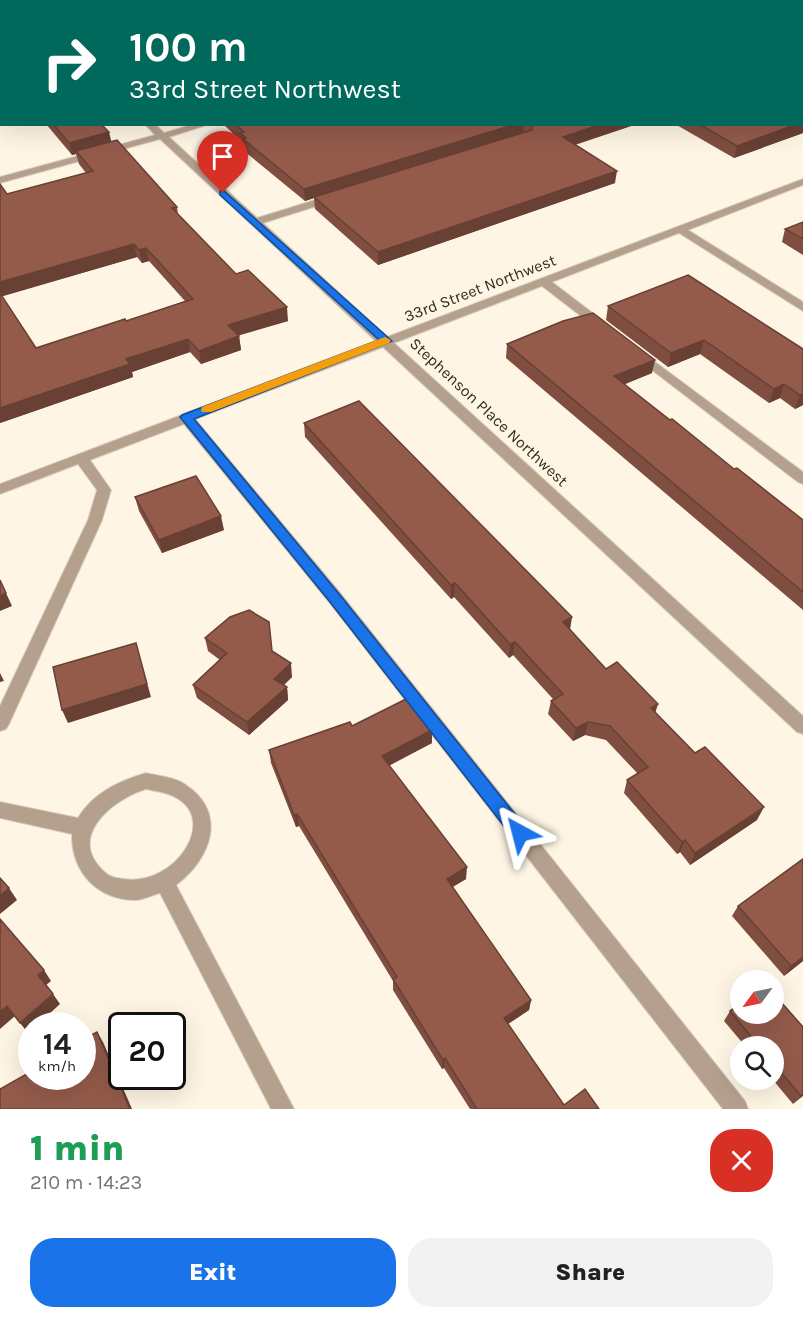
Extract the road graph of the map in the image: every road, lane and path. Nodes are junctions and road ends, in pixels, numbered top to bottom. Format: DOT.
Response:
graph roads {
  1 [pos="151,126"];
  2 [pos="199,126"];
  3 [pos="162,136"];
  4 [pos="0,180"];
  5 [pos="801,184"];
  6 [pos="346,194"];
  7 [pos="255,222"];
  8 [pos="679,229"];
  9 [pos="543,281"];
  10 [pos="803,307"];
  11 [pos="609,332"];
  12 [pos="386,341"];
  13 [pos="627,345"];
  14 [pos="186,417"];
  15 [pos="81,458"];
  16 [pos="803,479"];
  17 [pos="0,489"];
  18 [pos="0,724"];
  19 [pos="803,727"];
  20 [pos="0,810"];
  21 [pos="84,828"];
  22 [pos="165,883"];
  23 [pos="283,1109"];
  24 [pos="737,1109"];
  1 -- 3 [label="street, Stephenson Place Northwest"];
  2 -- 3 [label="street"];
  3 -- 4 [label="street"];
  3 -- 7 [label="street, Stephenson Place Northwest"];
  5 -- 8 [label="street, 33rd Street Northwest"];
  6 -- 7 [label="street"];
  7 -- 12 [label="street, Stephenson Place Northwest"];
  8 -- 9 [label="street, 33rd Street Northwest"];
  8 -- 10 [label="street"];
  9 -- 11 [label="street"];
  9 -- 12 [label="street, 33rd Street Northwest"];
  12 -- 14 [label="street, 33rd Street Northwest"];
  12 -- 19 [label="street, Stephenson Place Northwest"];
  13 -- 16 [label="street"];
  14 -- 15 [label="street, 33rd Street Northwest"];
  14 -- 24 [label="street"];
  15 -- 17 [label="street, 33rd Street Northwest"];
  15 -- 18 [label="street"];
  20 -- 21 [label="street"];
  21 -- 22 [label="street"];
  21 -- 22 [label="street"];
  22 -- 23 [label="street"];
}
